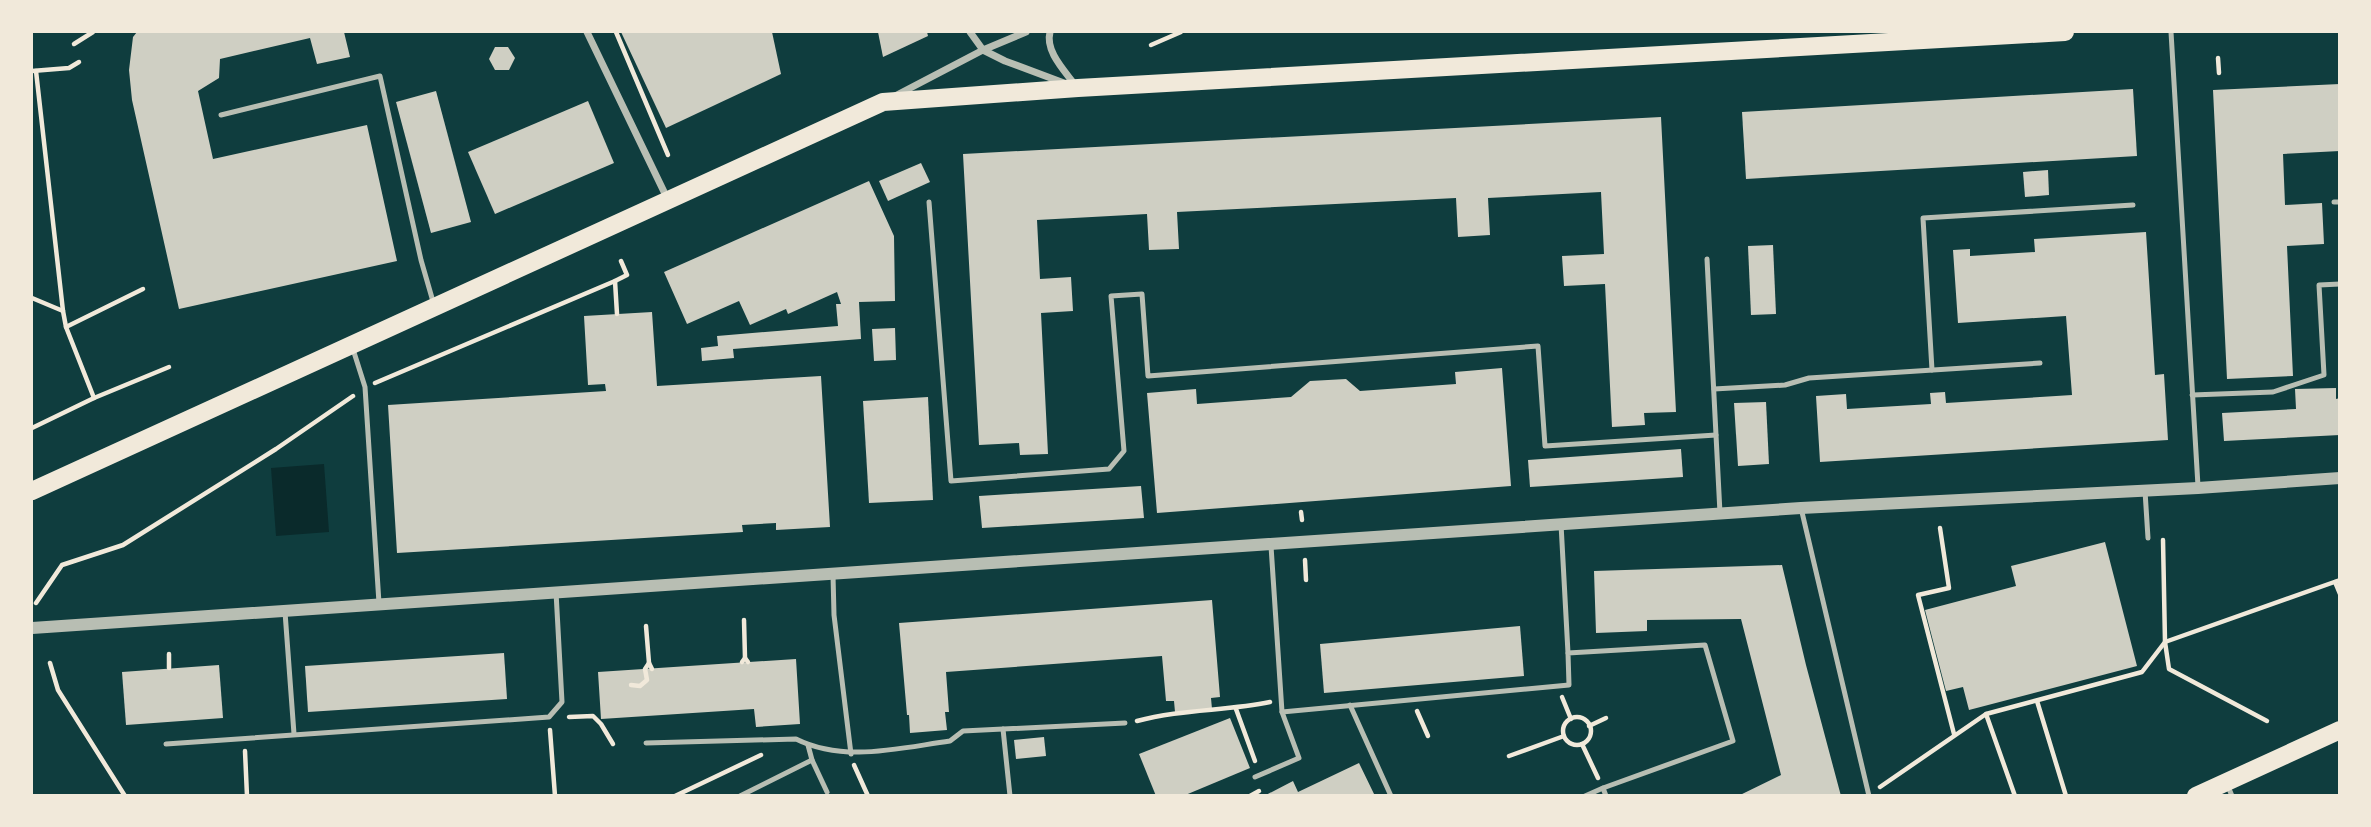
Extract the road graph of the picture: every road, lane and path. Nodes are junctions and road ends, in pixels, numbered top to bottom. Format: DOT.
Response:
graph roads {
  1 [pos="93,32"];
  2 [pos="587,32"];
  3 [pos="616,32"];
  4 [pos="970,32"];
  5 [pos="1026,32"];
  6 [pos="1050,32"];
  7 [pos="1181,32"];
  8 [pos="2064,32"];
  9 [pos="2171,32"];
  10 [pos="74,44"];
  11 [pos="1150,45"];
  12 [pos="983,50"];
  13 [pos="2218,58"];
  14 [pos="79,62"];
  15 [pos="34,71"];
  16 [pos="2218,73"];
  17 [pos="1078,88"];
  18 [pos="883,102"];
  19 [pos="221,115"];
  20 [pos="668,155"];
  21 [pos="668,201"];
  22 [pos="929,202"];
  23 [pos="2133,205"];
  24 [pos="1707,259"];
  25 [pos="621,261"];
  26 [pos="615,281"];
  27 [pos="2340,284"];
  28 [pos="143,289"];
  29 [pos="32,298"];
  30 [pos="435,308"];
  31 [pos="63,311"];
  32 [pos="617,314"];
  33 [pos="66,327"];
  34 [pos="352,346"];
  35 [pos="2040,363"];
  36 [pos="169,367"];
  37 [pos="1932,370"];
  38 [pos="365,387"];
  39 [pos="1714,390"];
  40 [pos="2192,395"];
  41 [pos="94,398"];
  42 [pos="32,429"];
  43 [pos="1716,435"];
  44 [pos="2340,478"];
  45 [pos="2198,488"];
  46 [pos="32,491"];
  47 [pos="2145,491"];
  48 [pos="1801,508"];
  49 [pos="1301,512"];
  50 [pos="1720,513"];
  51 [pos="1302,520"];
  52 [pos="1561,524"];
  53 [pos="1940,528"];
  54 [pos="2163,534"];
  55 [pos="2148,538"];
  56 [pos="1271,543"];
  57 [pos="1305,561"];
  58 [pos="832,572"];
  59 [pos="1306,580"];
  60 [pos="2337,581"];
  61 [pos="556,592"];
  62 [pos="2340,594"];
  63 [pos="36,603"];
  64 [pos="379,603"];
  65 [pos="285,610"];
  66 [pos="744,620"];
  67 [pos="646,626"];
  68 [pos="32,628"];
  69 [pos="2165,642"];
  70 [pos="1567,653"];
  71 [pos="169,654"];
  72 [pos="745,661"];
  73 [pos="50,663"];
  74 [pos="169,668"];
  75 [pos="631,685"];
  76 [pos="1560,693"];
  77 [pos="1282,700"];
  78 [pos="1411,700"];
  79 [pos="2037,701"];
  80 [pos="1350,705"];
  81 [pos="1236,709"];
  82 [pos="1282,712"];
  83 [pos="1986,714"];
  84 [pos="549,717"];
  85 [pos="1606,718"];
  86 [pos="1571,719"];
  87 [pos="2267,721"];
  88 [pos="1125,723"];
  89 [pos="1589,726"];
  90 [pos="1003,729"];
  91 [pos="2340,730"];
  92 [pos="294,734"];
  93 [pos="1954,734"];
  94 [pos="1428,736"];
  95 [pos="1564,736"];
  96 [pos="245,738"];
  97 [pos="796,739"];
  98 [pos="646,743"];
  99 [pos="166,744"];
  100 [pos="613,744"];
  101 [pos="808,744"];
  102 [pos="1582,744"];
  103 [pos="851,754"];
  104 [pos="1509,756"];
  105 [pos="812,760"];
  106 [pos="1256,765"];
  107 [pos="1255,778"];
  108 [pos="1603,788"];
  109 [pos="2229,789"];
  110 [pos="827,792"];
  111 [pos="1869,795"];
  112 [pos="125,796"];
  113 [pos="247,796"];
  114 [pos="555,796"];
  115 [pos="675,796"];
  116 [pos="740,796"];
  117 [pos="868,796"];
  118 [pos="1010,796"];
  119 [pos="1391,796"];
  120 [pos="1585,796"];
  121 [pos="1606,796"];
  122 [pos="2015,796"];
  123 [pos="2066,796"];
  124 [pos="2196,796"];
  1 -- 10 [label="path"];
  2 -- 21 [label="street"];
  3 -- 20 [label="path"];
  4 -- 12 [label="street"];
  5 -- 12 [label="street"];
  6 -- 17 [label="street"];
  7 -- 11 [label="path"];
  8 -- 17 [label="main road"];
  9 -- 40 [label="lane"];
  12 -- 17 [label="street"];
  12 -- 18 [label="street"];
  13 -- 16 [label="path"];
  14 -- 15 [label="path"];
  15 -- 31 [label="path"];
  17 -- 18 [label="main road"];
  18 -- 21 [label="main road"];
  19 -- 30 [label="lane"];
  21 -- 30 [label="main road"];
  22 -- 43 [label="lane"];
  23 -- 37 [label="lane"];
  24 -- 39 [label="lane"];
  25 -- 26 [label="path"];
  26 -- 32 [label="path"];
  26 -- 38 [label="path"];
  27 -- 40 [label="lane"];
  28 -- 33 [label="path"];
  29 -- 31 [label="path"];
  30 -- 34 [label="main road"];
  31 -- 33 [label="path"];
  33 -- 41 [label="path"];
  34 -- 38 [label="lane"];
  34 -- 46 [label="main road"];
  35 -- 37 [label="lane"];
  36 -- 41 [label="path"];
  37 -- 39 [label="lane"];
  38 -- 63 [label="path"];
  38 -- 64 [label="lane"];
  39 -- 43 [label="lane"];
  40 -- 45 [label="lane"];
  41 -- 42 [label="path"];
  43 -- 50 [label="lane"];
  44 -- 45 [label="street"];
  45 -- 47 [label="street"];
  47 -- 48 [label="street"];
  47 -- 55 [label="lane"];
  48 -- 50 [label="street"];
  48 -- 111 [label="lane"];
  49 -- 51 [label="path"];
  50 -- 52 [label="street"];
  52 -- 56 [label="street"];
  52 -- 70 [label="lane"];
  53 -- 93 [label="path"];
  54 -- 69 [label="path"];
  56 -- 58 [label="street"];
  56 -- 77 [label="lane"];
  57 -- 59 [label="path"];
  58 -- 61 [label="street"];
  58 -- 103 [label="lane"];
  60 -- 62 [label="path"];
  60 -- 69 [label="path"];
  61 -- 64 [label="street"];
  61 -- 84 [label="lane"];
  64 -- 65 [label="street"];
  65 -- 68 [label="street"];
  65 -- 92 [label="lane"];
  66 -- 72 [label="path"];
  67 -- 75 [label="path"];
  69 -- 79 [label="path"];
  69 -- 87 [label="path"];
  70 -- 78 [label="lane"];
  70 -- 108 [label="lane"];
  71 -- 74 [label="path"];
  73 -- 112 [label="path"];
  76 -- 86 [label="path"];
  77 -- 81 [label="path"];
  77 -- 82 [label="lane"];
  78 -- 80 [label="lane"];
  78 -- 94 [label="path"];
  79 -- 83 [label="path"];
  79 -- 123 [label="path"];
  80 -- 82 [label="lane"];
  80 -- 119 [label="lane"];
  81 -- 88 [label="path"];
  81 -- 106 [label="path"];
  82 -- 107 [label="lane"];
  83 -- 93 [label="path"];
  83 -- 122 [label="path"];
  84 -- 92 [label="lane"];
  84 -- 100 [label="path"];
  84 -- 114 [label="path"];
  85 -- 89 [label="path"];
  86 -- 89 [label="path"];
  86 -- 95 [label="path"];
  88 -- 90 [label="lane"];
  89 -- 102 [label="path"];
  90 -- 103 [label="lane"];
  90 -- 118 [label="lane"];
  91 -- 109 [label="main road"];
  92 -- 96 [label="lane"];
  93 -- 111 [label="path"];
  95 -- 102 [label="path"];
  95 -- 104 [label="path"];
  96 -- 99 [label="lane"];
  96 -- 113 [label="path"];
  97 -- 98 [label="lane"];
  97 -- 101 [label="lane"];
  97 -- 115 [label="path"];
  101 -- 103 [label="lane"];
  101 -- 105 [label="lane"];
  102 -- 108 [label="path"];
  103 -- 117 [label="path"];
  105 -- 110 [label="lane"];
  105 -- 116 [label="lane"];
  108 -- 120 [label="lane"];
  108 -- 121 [label="lane"];
  109 -- 124 [label="main road"];
}
